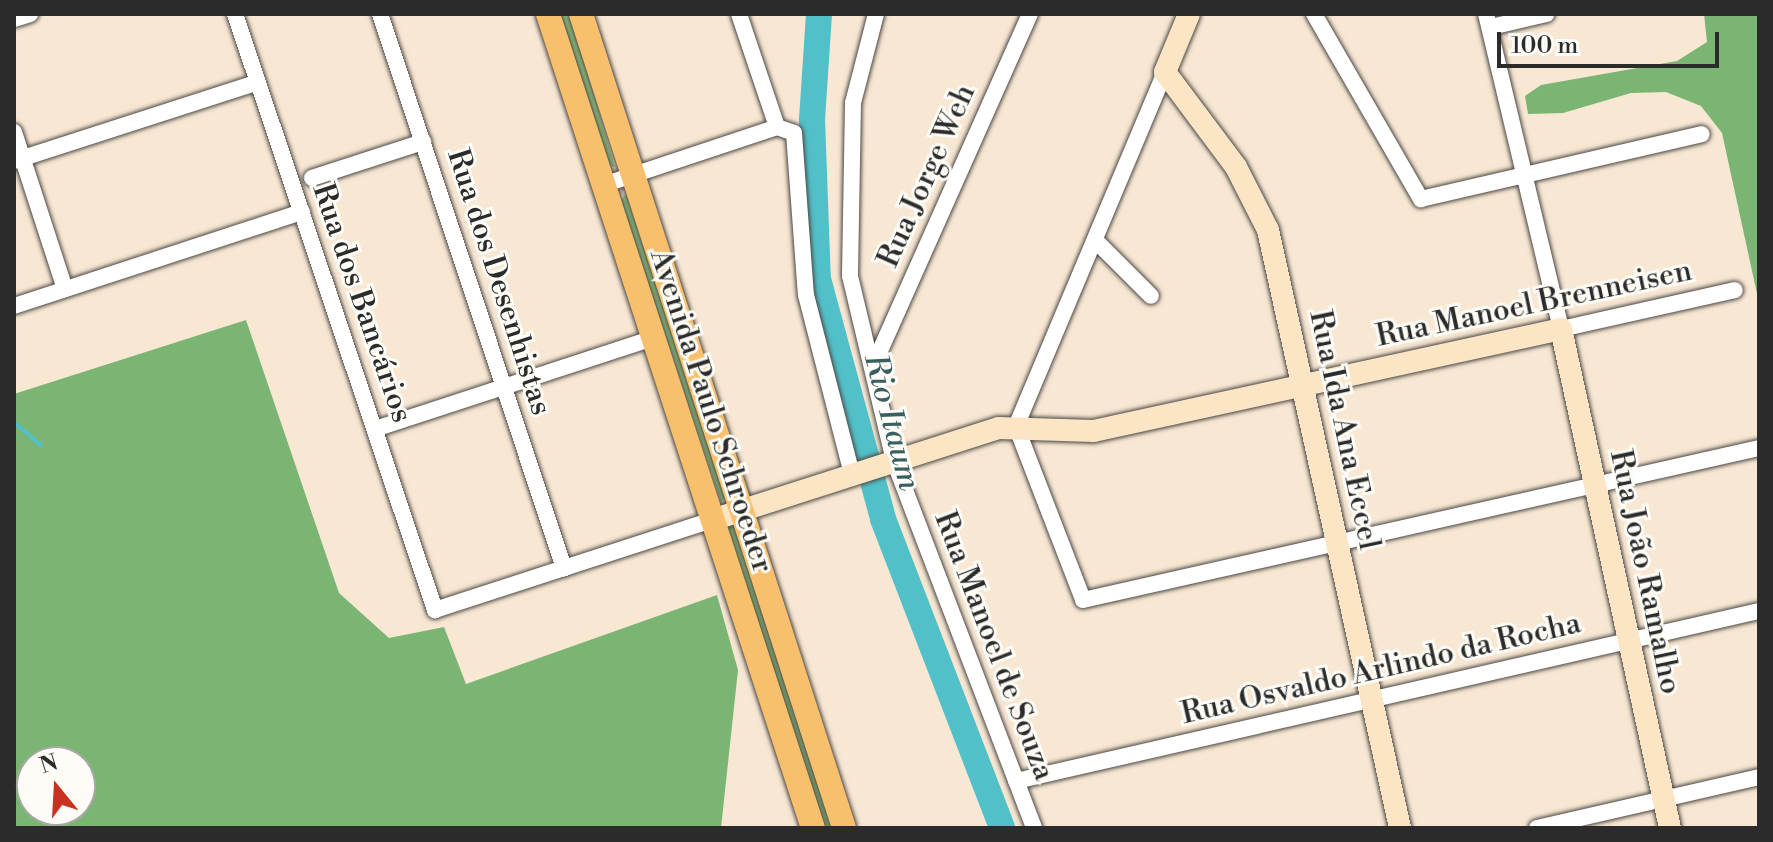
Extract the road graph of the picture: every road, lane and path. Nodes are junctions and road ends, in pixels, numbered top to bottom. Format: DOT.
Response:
graph roads {
  1 [pos="30,14"];
  2 [pos="235,14"];
  3 [pos="380,14"];
  4 [pos="548,14"];
  5 [pos="581,14"];
  6 [pos="739,14"];
  7 [pos="876,14"];
  8 [pos="1030,14"];
  9 [pos="1189,14"];
  10 [pos="1314,14"];
  11 [pos="1547,14"];
  12 [pos="14,19"];
  13 [pos="1489,20"];
  14 [pos="1165,72"];
  15 [pos="258,82"];
  16 [pos="777,127"];
  17 [pos="14,132"];
  18 [pos="1702,134"];
  19 [pos="423,142"];
  20 [pos="18,160"];
  21 [pos="1527,175"];
  22 [pos="633,176"];
  23 [pos="312,178"];
  24 [pos="603,185"];
  25 [pos="302,212"];
  26 [pos="1095,240"];
  27 [pos="65,289"];
  28 [pos="1735,290"];
  29 [pos="1151,296"];
  30 [pos="14,306"];
  31 [pos="1561,329"];
  32 [pos="653,338"];
  33 [pos="875,362"];
  34 [pos="1304,386"];
  35 [pos="504,387"];
  36 [pos="1016,426"];
  37 [pos="375,429"];
  38 [pos="1759,448"];
  39 [pos="871,468"];
  40 [pos="1595,485"];
  41 [pos="742,510"];
  42 [pos="712,520"];
  43 [pos="1338,543"];
  44 [pos="564,568"];
  45 [pos="1759,611"];
  46 [pos="1629,641"];
  47 [pos="1372,700"];
  48 [pos="1759,777"];
  49 [pos="1016,781"];
  50 [pos="1664,799"];
  51 [pos="813,828"];
  52 [pos="844,828"];
  53 [pos="1034,828"];
  54 [pos="1400,828"];
  55 [pos="1537,828"];
  56 [pos="1670,828"];
  1 -- 12 [label="street"];
  2 -- 15 [label="street, Rua dos Bancários"];
  3 -- 19 [label="street, Rua dos Desenhistas"];
  4 -- 24 [label="main road, Avenida Paulo Schroeder"];
  5 -- 22 [label="main road, Avenida Paulo Schroeder"];
  6 -- 16 [label="street"];
  7 -- 33 [label="street, Rua Manoel de Souza"];
  8 -- 33 [label="street, Rua Jorge Weh"];
  9 -- 14 [label="street"];
  10 -- 21 [label="street"];
  11 -- 13 [label="street"];
  13 -- 21 [label="street"];
  14 -- 26 [label="street"];
  14 -- 34 [label="street, Rua Ida Ana Eccel"];
  15 -- 20 [label="street"];
  15 -- 25 [label="street, Rua dos Bancários"];
  16 -- 22 [label="street"];
  16 -- 39 [label="street"];
  17 -- 20 [label="street"];
  18 -- 21 [label="street"];
  19 -- 23 [label="street"];
  19 -- 35 [label="street, Rua dos Desenhistas"];
  20 -- 27 [label="street"];
  21 -- 31 [label="street"];
  22 -- 24 [label="street"];
  22 -- 41 [label="main road, Avenida Paulo Schroeder"];
  24 -- 32 [label="main road, Avenida Paulo Schroeder"];
  25 -- 27 [label="street"];
  25 -- 37 [label="street, Rua dos Bancários"];
  26 -- 29 [label="street"];
  26 -- 36 [label="street"];
  27 -- 30 [label="street"];
  28 -- 31 [label="street, Rua Manoel Brenneisen"];
  31 -- 34 [label="street, Rua Manoel Brenneisen"];
  31 -- 40 [label="street, Rua João Ramalho"];
  32 -- 35 [label="street"];
  32 -- 42 [label="main road, Avenida Paulo Schroeder"];
  33 -- 39 [label="street, Rua Manoel de Souza"];
  34 -- 36 [label="street, Rua Manoel Brenneisen"];
  34 -- 43 [label="street, Rua Ida Ana Eccel"];
  35 -- 37 [label="street"];
  35 -- 44 [label="street, Rua dos Desenhistas"];
  36 -- 39 [label="street"];
  36 -- 43 [label="street"];
  37 -- 44 [label="street, Rua dos Bancários"];
  38 -- 40 [label="street"];
  39 -- 41 [label="street"];
  39 -- 49 [label="street, Rua Manoel de Souza"];
  40 -- 43 [label="street"];
  40 -- 46 [label="street, Rua João Ramalho"];
  41 -- 42 [label="street"];
  41 -- 52 [label="main road, Avenida Paulo Schroeder"];
  42 -- 44 [label="street"];
  42 -- 51 [label="main road, Avenida Paulo Schroeder"];
  43 -- 47 [label="street, Rua Ida Ana Eccel"];
  45 -- 46 [label="street, Rua Osvaldo Arlindo da Rocha"];
  46 -- 47 [label="street, Rua Osvaldo Arlindo da Rocha"];
  46 -- 50 [label="street, Rua João Ramalho"];
  47 -- 49 [label="street, Rua Osvaldo Arlindo da Rocha"];
  47 -- 54 [label="street, Rua Ida Ana Eccel"];
  48 -- 50 [label="street"];
  49 -- 53 [label="street, Rua Manoel de Souza"];
  50 -- 55 [label="street"];
  50 -- 56 [label="street, Rua João Ramalho"];
}
